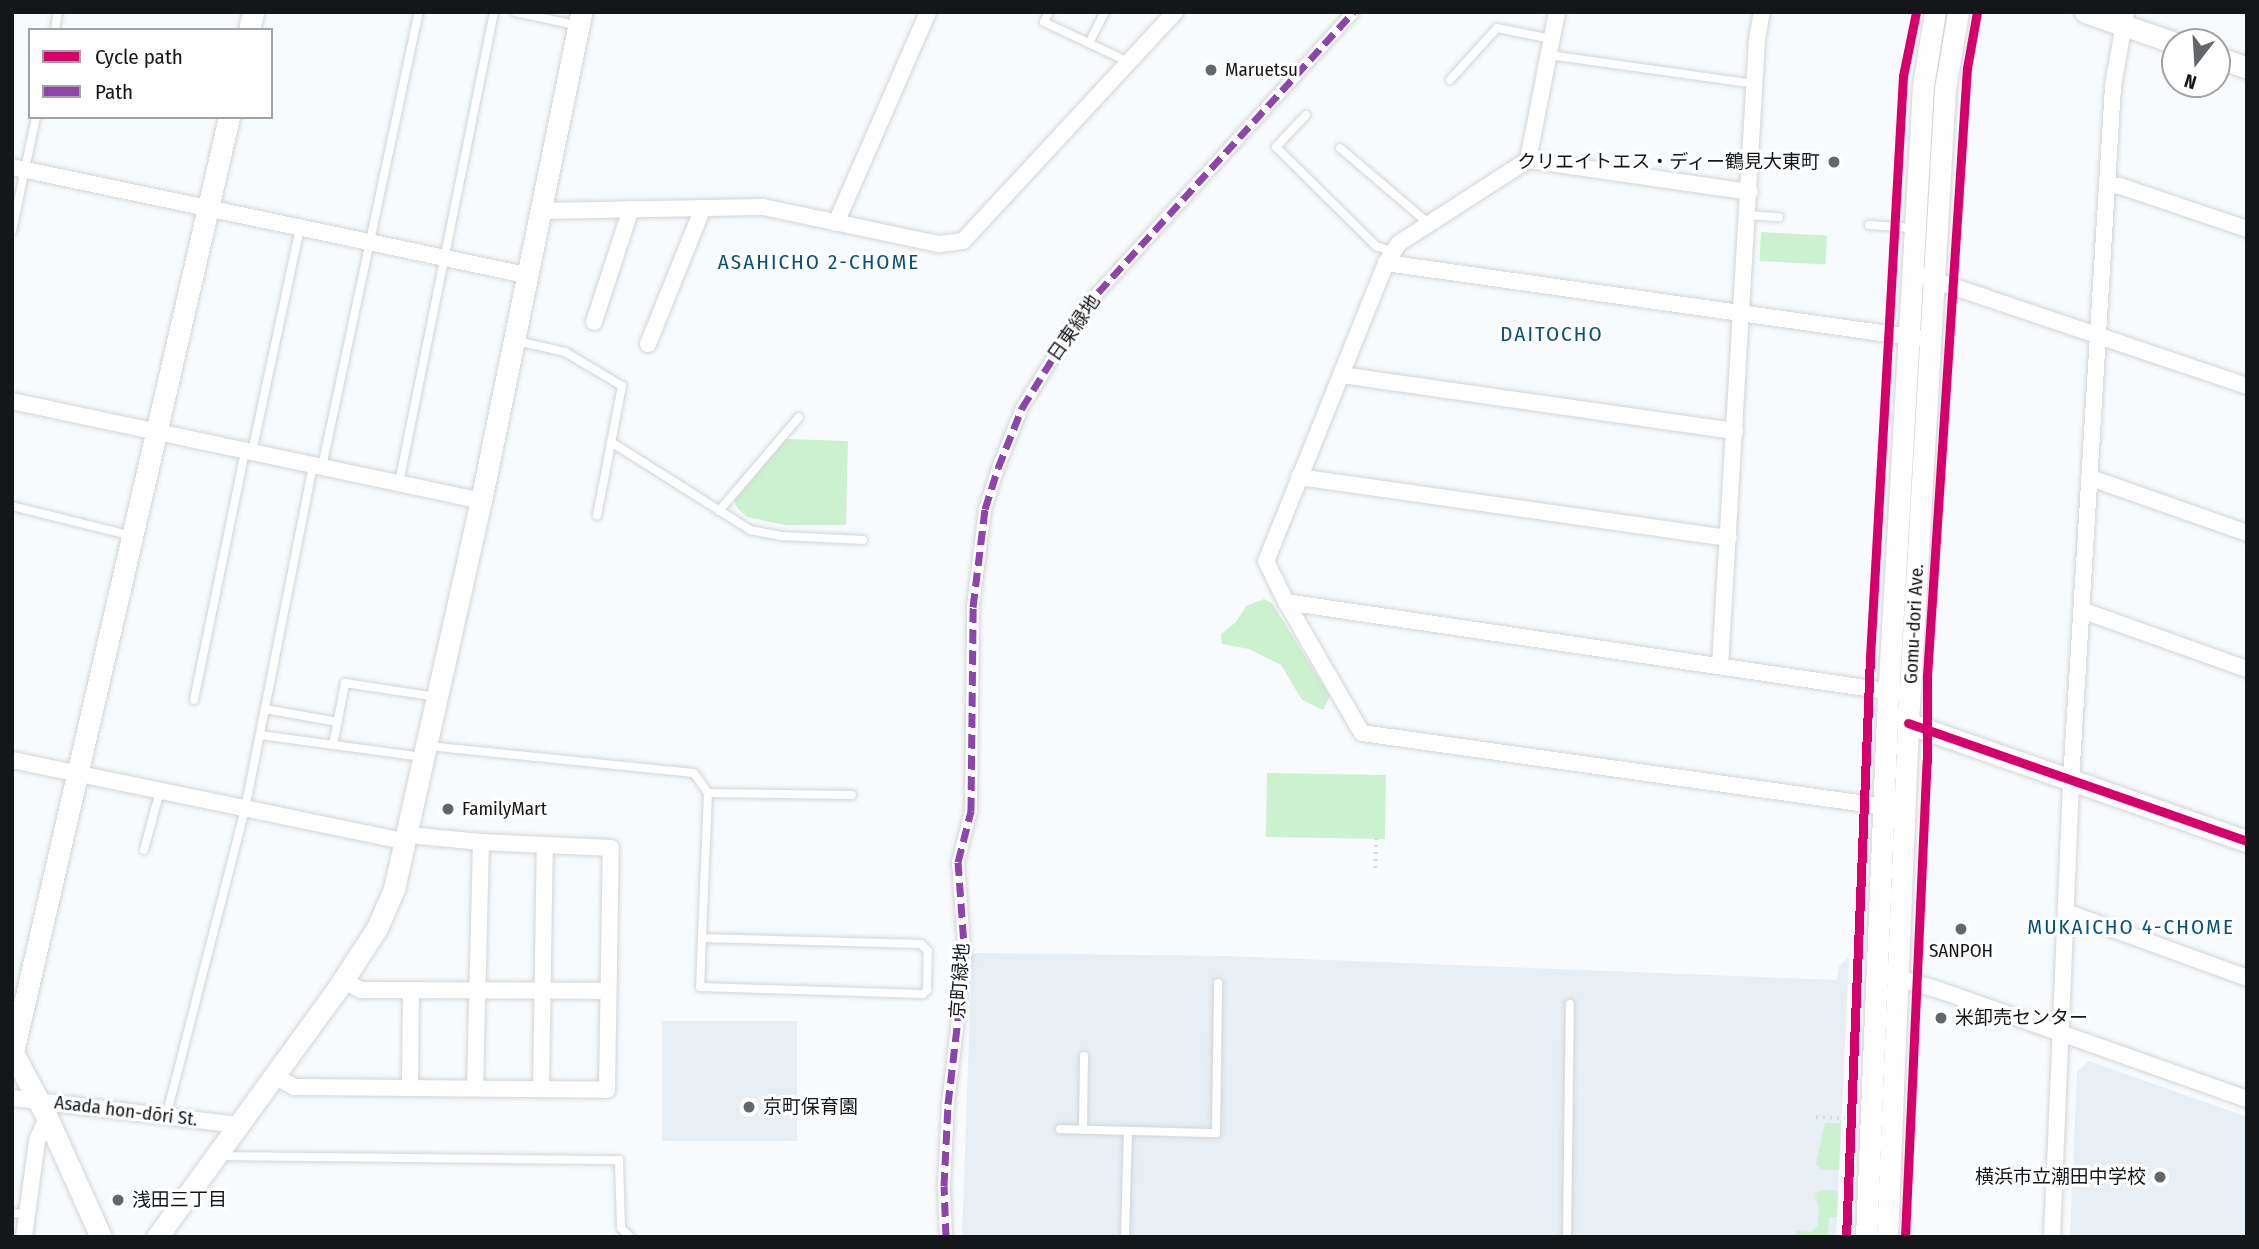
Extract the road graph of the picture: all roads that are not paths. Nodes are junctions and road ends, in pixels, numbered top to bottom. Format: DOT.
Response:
graph roads {
  1 [pos="419,12"];
  2 [pos="494,12"];
  3 [pos="514,12"];
  4 [pos="928,12"];
  5 [pos="1049,12"];
  6 [pos="1105,12"];
  7 [pos="1175,12"];
  8 [pos="1353,12"];
  9 [pos="1557,12"];
  10 [pos="1762,12"];
  11 [pos="1935,12"];
  12 [pos="1958,12"];
  13 [pos="2085,12"];
  14 [pos="580,19"];
  15 [pos="2125,19"];
  16 [pos="2161,36"];
  17 [pos="1089,43"];
  18 [pos="1551,47"];
  19 [pos="1129,62"];
  20 [pos="1450,80"];
  21 [pos="1756,85"];
  22 [pos="1306,115"];
  23 [pos="35,119"];
  24 [pos="229,119"];
  25 [pos="1339,148"];
  26 [pos="1528,160"];
  27 [pos="19,168"];
  28 [pos="2108,186"];
  29 [pos="1750,192"];
  30 [pos="208,208"];
  31 [pos="703,208"];
  32 [pos="631,209"];
  33 [pos="540,211"];
  34 [pos="1748,215"];
  35 [pos="1779,218"];
  36 [pos="835,223"];
  37 [pos="1428,223"];
  38 [pos="1869,225"];
  39 [pos="300,228"];
  40 [pos="1915,228"];
  41 [pos="2247,229"];
  42 [pos="12,231"];
  43 [pos="370,242"];
  44 [pos="1390,257"];
  45 [pos="442,258"];
  46 [pos="1913,273"];
  47 [pos="526,275"];
  48 [pos="1936,280"];
  49 [pos="1743,314"];
  50 [pos="594,322"];
  51 [pos="2100,335"];
  52 [pos="1909,337"];
  53 [pos="513,340"];
  54 [pos="1931,341"];
  55 [pos="648,344"];
  56 [pos="1341,375"];
  57 [pos="2247,386"];
  58 [pos="12,401"];
  59 [pos="799,417"];
  60 [pos="1735,431"];
  61 [pos="156,432"];
  62 [pos="611,442"];
  63 [pos="249,451"];
  64 [pos="317,466"];
  65 [pos="1299,477"];
  66 [pos="2091,478"];
  67 [pos="399,483"];
  68 [pos="481,501"];
  69 [pos="12,506"];
  70 [pos="719,511"];
  71 [pos="597,516"];
  72 [pos="2247,533"];
  73 [pos="132,536"];
  74 [pos="1728,538"];
  75 [pos="863,540"];
  76 [pos="1286,602"];
  77 [pos="2081,610"];
  78 [pos="1720,666"];
  79 [pos="2247,669"];
  80 [pos="1899,693"];
  81 [pos="439,697"];
  82 [pos="194,700"];
  83 [pos="265,709"];
  84 [pos="1887,716"];
  85 [pos="338,722"];
  86 [pos="1908,723"];
  87 [pos="970,727"];
  88 [pos="260,735"];
  89 [pos="334,745"];
  90 [pos="427,752"];
  91 [pos="12,760"];
  92 [pos="77,773"];
  93 [pos="2071,780"];
  94 [pos="160,791"];
  95 [pos="708,793"];
  96 [pos="852,795"];
  97 [pos="1894,808"];
  98 [pos="245,809"];
  99 [pos="407,839"];
  100 [pos="2247,841"];
  101 [pos="481,842"];
  102 [pos="545,846"];
  103 [pos="144,850"];
  104 [pos="2066,912"];
  105 [pos="702,938"];
  106 [pos="1888,976"];
  107 [pos="2247,978"];
  108 [pos="344,980"];
  109 [pos="1218,983"];
  110 [pos="542,990"];
  111 [pos="411,991"];
  112 [pos="476,991"];
  113 [pos="608,991"];
  114 [pos="1570,1004"];
  115 [pos="2061,1031"];
  116 [pos="13,1052"];
  117 [pos="1084,1056"];
  118 [pos="275,1076"];
  119 [pos="410,1087"];
  120 [pos="475,1088"];
  121 [pos="541,1088"];
  122 [pos="12,1098"];
  123 [pos="2247,1099"];
  124 [pos="43,1109"];
  125 [pos="166,1117"];
  126 [pos="239,1125"];
  127 [pos="1060,1129"];
  128 [pos="1083,1130"];
  129 [pos="1128,1131"];
  130 [pos="216,1156"];
  131 [pos="19,1213"];
  132 [pos="23,1237"];
  133 [pos="101,1237"];
  134 [pos="157,1237"];
  135 [pos="630,1237"];
  136 [pos="946,1237"];
  137 [pos="1125,1237"];
  138 [pos="1567,1237"];
  139 [pos="1866,1237"];
  140 [pos="1887,1237"];
  141 [pos="2052,1237"];
  1 -- 43 [label="lane"];
  2 -- 45 [label="lane"];
  3 -- 14 [label="lane"];
  4 -- 36 [label="street"];
  5 -- 17 [label="lane"];
  6 -- 17 [label="lane"];
  7 -- 19 [label="street"];
  8 -- 87 [label="street, 日東緑地"];
  9 -- 18 [label="street"];
  10 -- 21 [label="street"];
  11 -- 40 [label="street, Gomu-dori Ave."];
  12 -- 48 [label="street, Gomu-dori Ave."];
  13 -- 15 [label="street"];
  14 -- 33 [label="street"];
  15 -- 16 [label="street"];
  15 -- 28 [label="street"];
  17 -- 19 [label="lane"];
  18 -- 20 [label="lane"];
  18 -- 21 [label="lane"];
  18 -- 26 [label="street"];
  19 -- 36 [label="street"];
  21 -- 29 [label="street"];
  22 -- 44 [label="lane"];
  23 -- 27 [label="lane"];
  24 -- 30 [label="street"];
  25 -- 37 [label="lane"];
  26 -- 29 [label="street"];
  26 -- 37 [label="street"];
  27 -- 30 [label="street"];
  27 -- 42 [label="lane"];
  28 -- 41 [label="street"];
  28 -- 51 [label="street"];
  29 -- 34 [label="street"];
  30 -- 39 [label="street"];
  30 -- 61 [label="street"];
  31 -- 32 [label="street"];
  31 -- 36 [label="street"];
  31 -- 55 [label="street"];
  32 -- 33 [label="street"];
  32 -- 50 [label="street"];
  33 -- 47 [label="street"];
  34 -- 35 [label="lane"];
  34 -- 49 [label="street"];
  37 -- 44 [label="street"];
  38 -- 40 [label="lane"];
  39 -- 43 [label="street"];
  39 -- 63 [label="lane"];
  40 -- 46 [label="street, Gomu-dori Ave."];
  43 -- 45 [label="street"];
  43 -- 64 [label="lane"];
  44 -- 49 [label="street"];
  44 -- 56 [label="street"];
  45 -- 47 [label="street"];
  45 -- 67 [label="lane"];
  46 -- 48 [label="street"];
  46 -- 52 [label="street, Gomu-dori Ave."];
  47 -- 53 [label="street"];
  48 -- 51 [label="street"];
  48 -- 54 [label="street, Gomu-dori Ave."];
  49 -- 52 [label="street"];
  49 -- 60 [label="street"];
  51 -- 57 [label="street"];
  51 -- 66 [label="street"];
  52 -- 54 [label="street"];
  52 -- 80 [label="street, Gomu-dori Ave."];
  53 -- 62 [label="lane"];
  53 -- 68 [label="street"];
  54 -- 80 [label="street, Gomu-dori Ave."];
  56 -- 60 [label="street"];
  56 -- 65 [label="street"];
  58 -- 61 [label="street"];
  59 -- 70 [label="lane"];
  60 -- 74 [label="street"];
  61 -- 63 [label="street"];
  61 -- 73 [label="street"];
  62 -- 70 [label="lane"];
  62 -- 71 [label="lane"];
  63 -- 64 [label="street"];
  63 -- 82 [label="lane"];
  64 -- 67 [label="street"];
  64 -- 83 [label="lane"];
  65 -- 74 [label="street"];
  65 -- 76 [label="street"];
  66 -- 72 [label="street"];
  66 -- 77 [label="street"];
  67 -- 68 [label="street"];
  68 -- 81 [label="street"];
  69 -- 73 [label="lane"];
  70 -- 75 [label="lane"];
  73 -- 92 [label="street"];
  74 -- 78 [label="street"];
  76 -- 78 [label="street"];
  76 -- 97 [label="street"];
  77 -- 79 [label="street"];
  77 -- 93 [label="street"];
  78 -- 80 [label="street"];
  80 -- 84 [label="street, Gomu-dori Ave."];
  80 -- 86 [label="street, Gomu-dori Ave."];
  81 -- 85 [label="lane"];
  81 -- 90 [label="street"];
  83 -- 85 [label="lane"];
  83 -- 88 [label="lane"];
  84 -- 86 [label="street"];
  84 -- 97 [label="street, Gomu-dori Ave."];
  85 -- 89 [label="lane"];
  86 -- 93 [label="street"];
  86 -- 97 [label="street, Gomu-dori Ave."];
  87 -- 136 [label="street, 京町緑地"];
  88 -- 89 [label="lane"];
  88 -- 98 [label="lane"];
  89 -- 90 [label="lane"];
  90 -- 95 [label="lane"];
  90 -- 99 [label="street"];
  91 -- 92 [label="street"];
  92 -- 94 [label="street"];
  92 -- 116 [label="street"];
  93 -- 100 [label="street"];
  93 -- 104 [label="street"];
  94 -- 98 [label="street"];
  94 -- 103 [label="lane"];
  95 -- 96 [label="lane"];
  95 -- 105 [label="lane"];
  97 -- 106 [label="street, Gomu-dori Ave."];
  98 -- 99 [label="street"];
  98 -- 125 [label="lane"];
  99 -- 101 [label="street"];
  99 -- 108 [label="street"];
  101 -- 102 [label="street"];
  101 -- 112 [label="street"];
  102 -- 110 [label="street"];
  102 -- 113 [label="street"];
  104 -- 107 [label="street"];
  104 -- 115 [label="street"];
  105 -- 105 [label="lane"];
  106 -- 115 [label="street"];
  106 -- 139 [label="street, Gomu-dori Ave."];
  106 -- 140 [label="street, Gomu-dori Ave."];
  108 -- 111 [label="street"];
  108 -- 118 [label="street"];
  109 -- 129 [label="lane"];
  110 -- 112 [label="street"];
  110 -- 113 [label="street"];
  110 -- 121 [label="street"];
  111 -- 112 [label="street"];
  111 -- 119 [label="street"];
  112 -- 120 [label="street"];
  113 -- 121 [label="street"];
  114 -- 138 [label="lane"];
  115 -- 123 [label="street"];
  115 -- 141 [label="street"];
  116 -- 124 [label="street"];
  117 -- 128 [label="lane"];
  118 -- 119 [label="street"];
  118 -- 126 [label="street"];
  119 -- 120 [label="street"];
  120 -- 121 [label="street"];
  122 -- 124 [label="street, Asada hon-dōri St."];
  124 -- 125 [label="street, Asada hon-dōri St."];
  124 -- 131 [label="street"];
  124 -- 133 [label="street"];
  125 -- 126 [label="street, Asada hon-dōri St."];
  126 -- 130 [label="street"];
  127 -- 128 [label="lane"];
  128 -- 129 [label="lane"];
  129 -- 137 [label="lane"];
  130 -- 134 [label="street"];
  130 -- 135 [label="lane"];
  131 -- 132 [label="street"];
}
